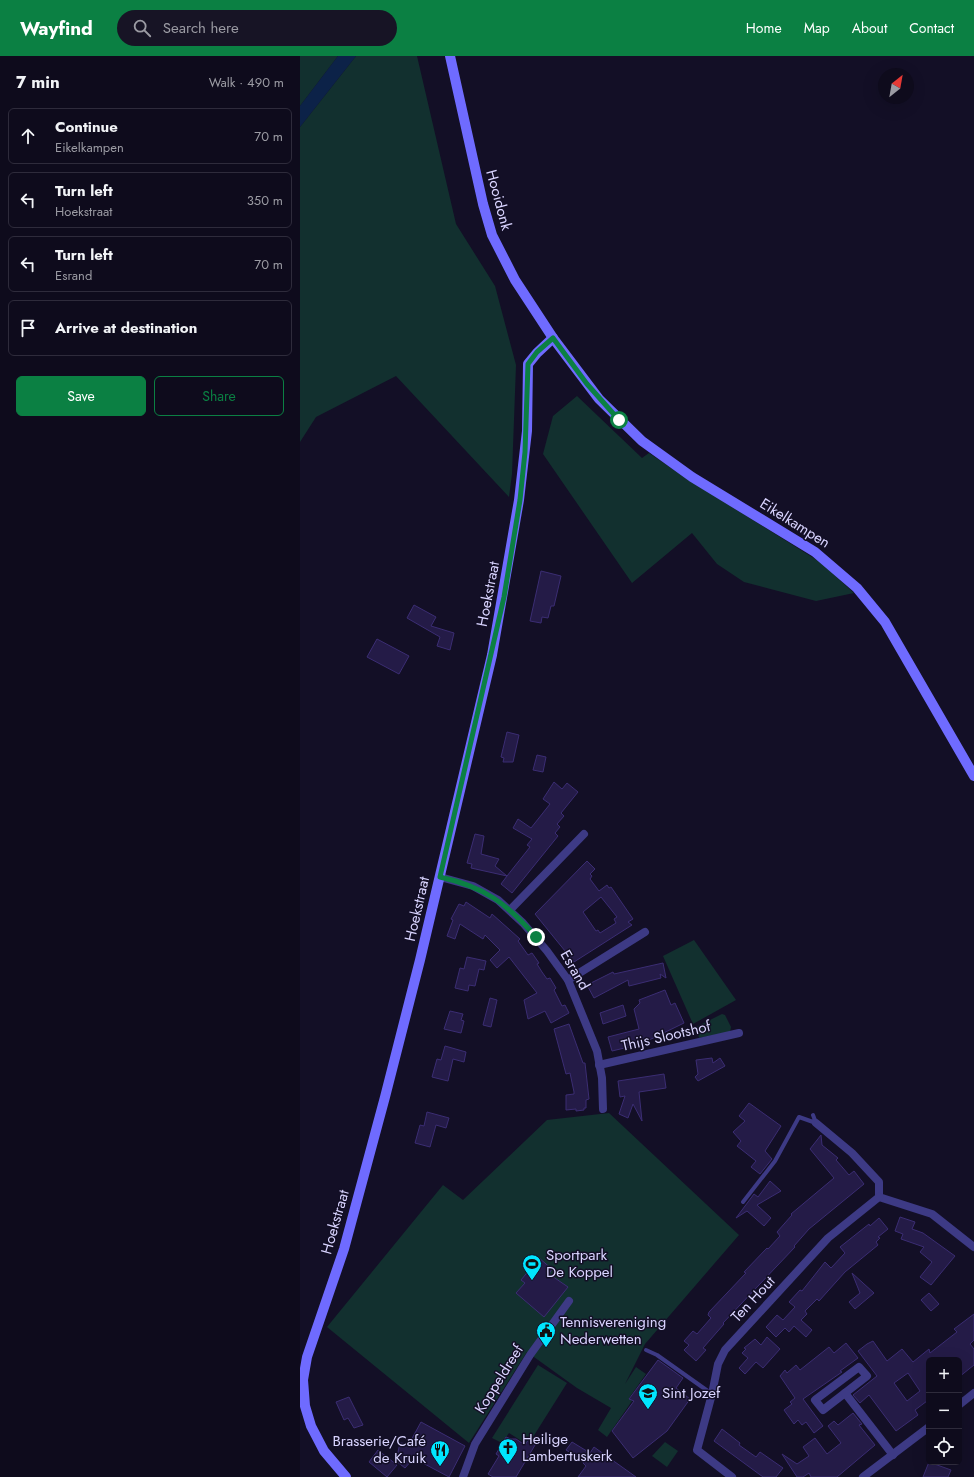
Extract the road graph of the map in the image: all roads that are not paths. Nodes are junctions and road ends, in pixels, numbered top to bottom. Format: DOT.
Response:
graph roads {
  1 [pos="450,56"];
  2 [pos="553,338"];
  3 [pos="974,776"];
  4 [pos="584,834"];
  5 [pos="440,877"];
  6 [pos="510,910"];
  7 [pos="645,932"];
  8 [pos="568,980"];
  9 [pos="739,1033"];
  10 [pos="600,1065"];
  11 [pos="603,1109"];
  12 [pos="814,1119"];
  13 [pos="879,1197"];
  14 [pos="743,1202"];
  15 [pos="974,1247"];
  16 [pos="569,1301"];
  17 [pos="646,1350"];
  18 [pos="845,1393"];
  19 [pos="974,1393"];
  20 [pos="712,1394"];
  21 [pos="962,1403"];
  22 [pos="928,1429"];
  23 [pos="893,1455"];
  24 [pos="346,1477"];
  25 [pos="463,1477"];
  26 [pos="732,1477"];
  27 [pos="863,1477"];
  1 -- 2 [label="street, Hooidonk"];
  2 -- 3 [label="street, Eikelkampen"];
  2 -- 5 [label="street, Hoekstraat"];
  4 -- 6 [label="street"];
  5 -- 6 [label="street, Esrand"];
  5 -- 24 [label="street, Hoekstraat"];
  6 -- 8 [label="street, Esrand"];
  7 -- 8 [label="street"];
  8 -- 10 [label="street, Esrand"];
  9 -- 10 [label="street, Thijs Slootshof"];
  10 -- 11 [label="street, Esrand"];
  12 -- 13 [label="street"];
  12 -- 14 [label="lane"];
  13 -- 15 [label="street"];
  13 -- 20 [label="street, Ten Hout"];
  16 -- 25 [label="street, Koppeldreef"];
  17 -- 20 [label="lane"];
  18 -- 18 [label="street"];
  18 -- 23 [label="street"];
  19 -- 21 [label="street"];
  20 -- 26 [label="street, Ten Hout"];
  22 -- 23 [label="street"];
  23 -- 27 [label="street"];
}
